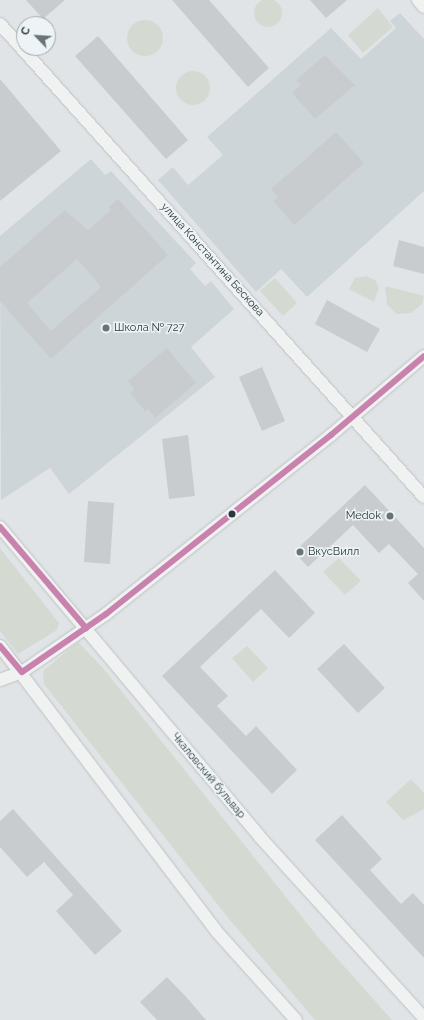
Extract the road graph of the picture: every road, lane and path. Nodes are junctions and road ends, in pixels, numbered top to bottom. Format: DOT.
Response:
graph roads {
  1 [pos="418,0"];
  2 [pos="424,6"];
  3 [pos="0,24"];
  4 [pos="424,356"];
  5 [pos="352,416"];
  6 [pos="424,497"];
  7 [pos="0,527"];
  8 [pos="86,628"];
  9 [pos="0,646"];
  10 [pos="22,672"];
  11 [pos="0,680"];
  12 [pos="424,1018"];
  13 [pos="296,1020"];
  1 -- 2 [label="street"];
  3 -- 5 [label="street, улица Константина Бескова"];
  4 -- 5 [label="street"];
  5 -- 6 [label="street, улица Константина Бескова"];
  5 -- 8 [label="street"];
  7 -- 8 [label="street, Чкаловский бульвар"];
  8 -- 10 [label="street"];
  8 -- 12 [label="street, Чкаловский бульвар"];
  9 -- 10 [label="street"];
  10 -- 11 [label="street"];
  10 -- 13 [label="street"];
}
